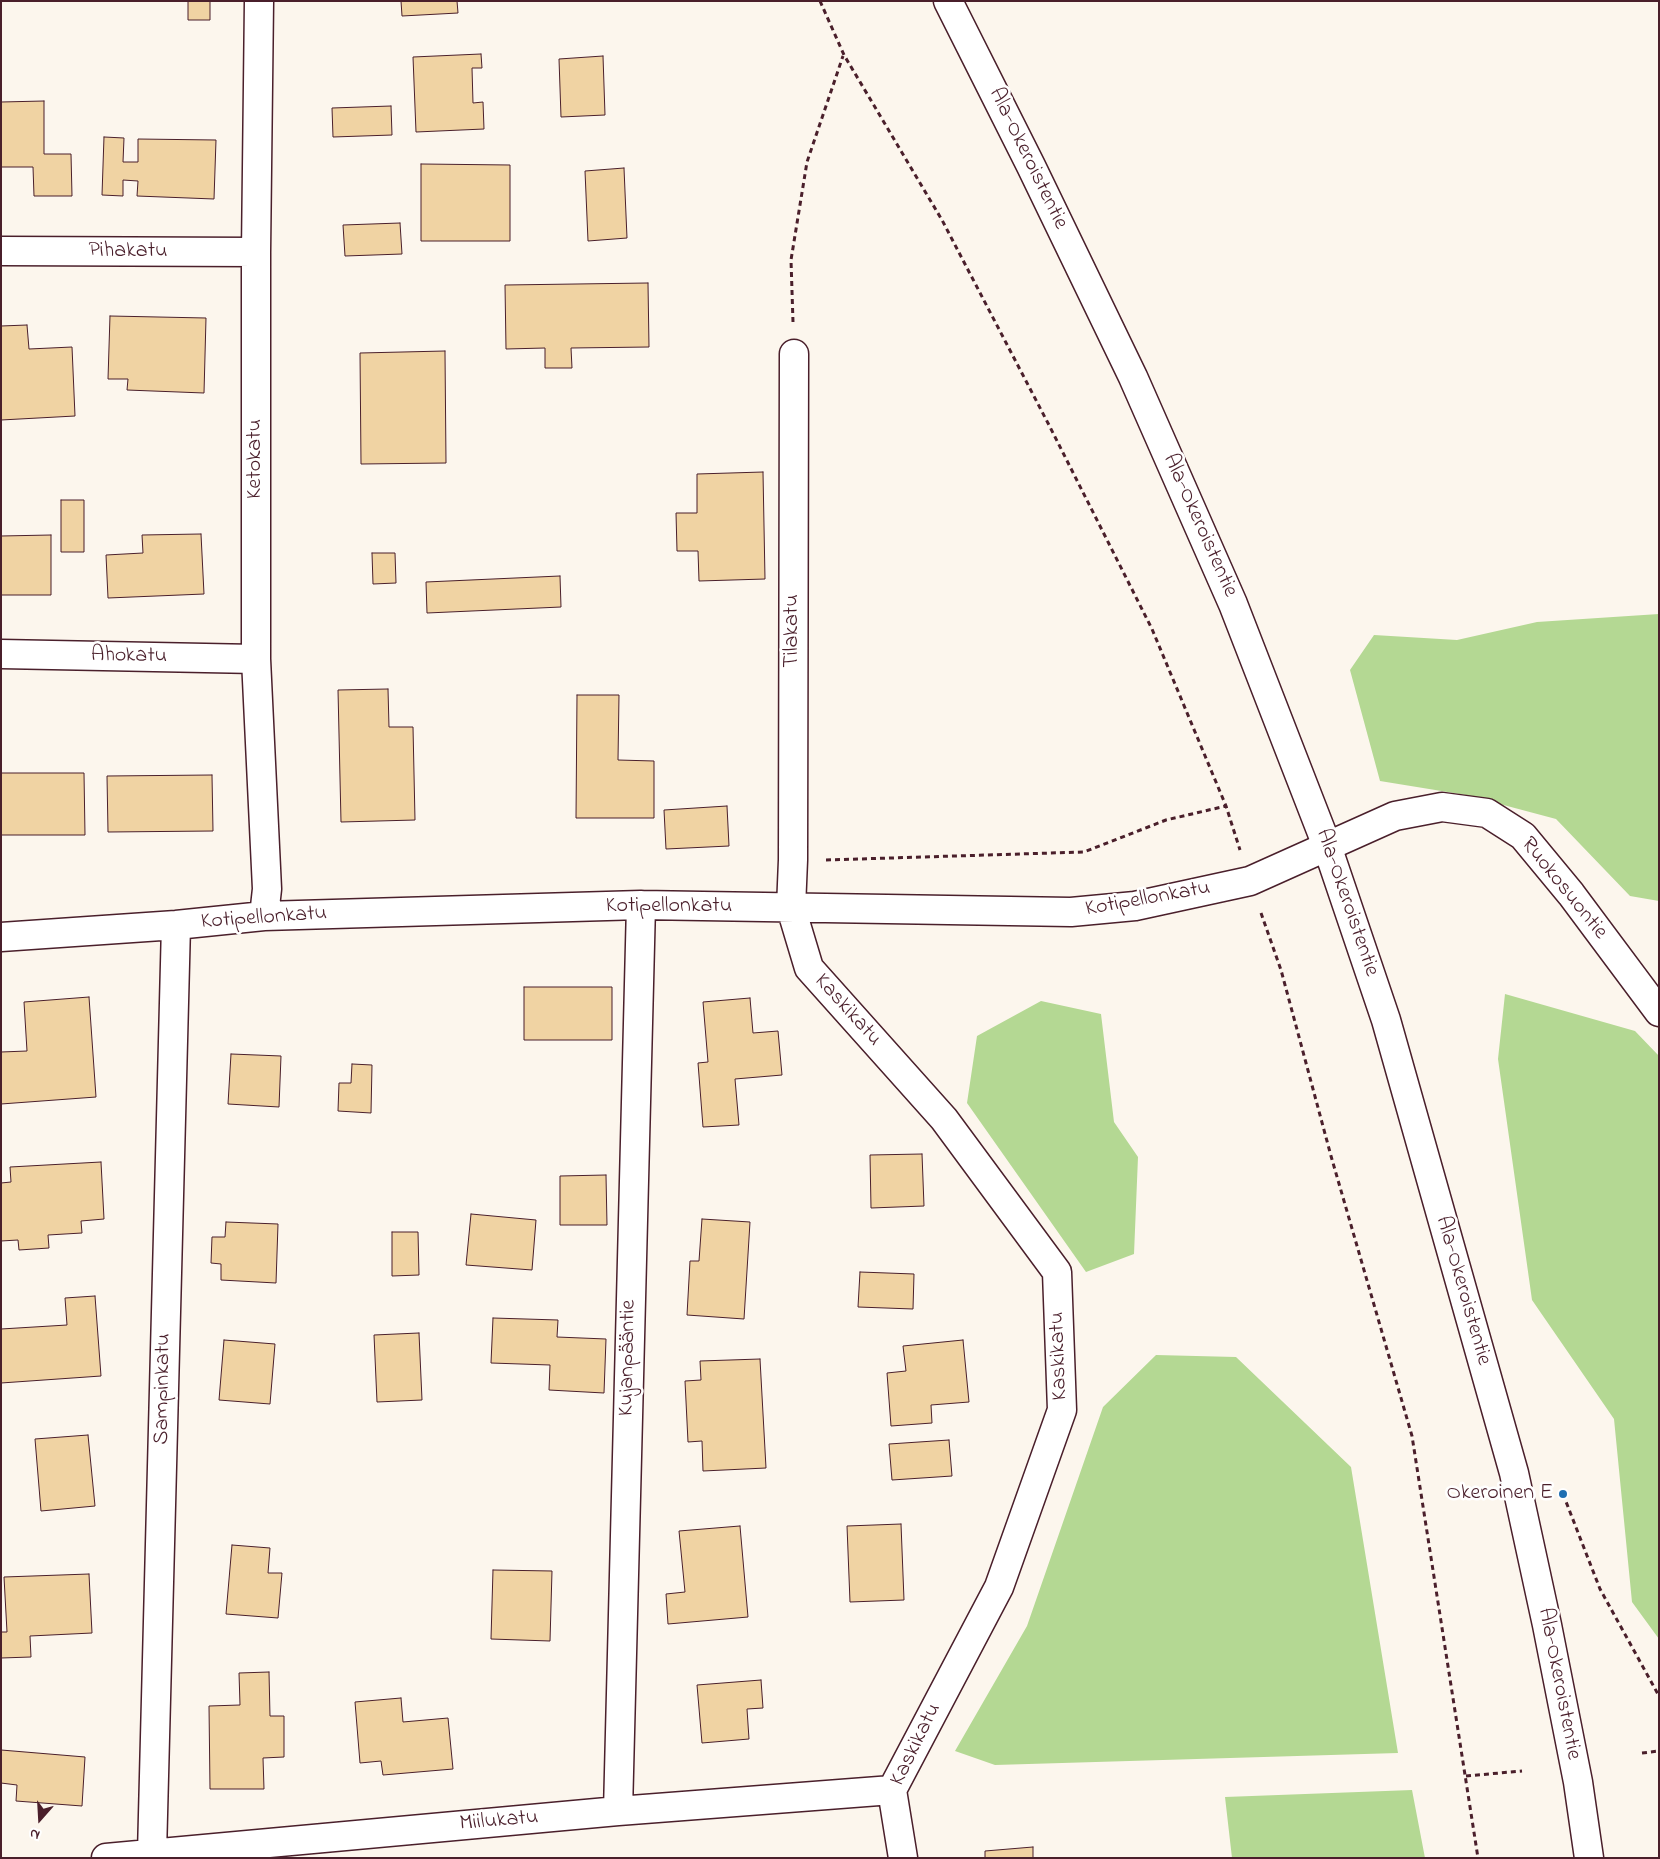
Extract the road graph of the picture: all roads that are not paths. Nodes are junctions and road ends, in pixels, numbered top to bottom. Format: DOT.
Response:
graph roads {
  1 [pos="259,1"];
  2 [pos="948,1"];
  3 [pos="1,251"];
  4 [pos="256,252"];
  5 [pos="794,354"];
  6 [pos="1,654"];
  7 [pos="256,659"];
  8 [pos="1327,846"];
  9 [pos="641,905"];
  10 [pos="791,908"];
  11 [pos="264,916"];
  12 [pos="176,926"];
  13 [pos="1,937"];
  14 [pos="1659,1012"];
  15 [pos="892,1790"];
  16 [pos="618,1811"];
  17 [pos="152,1853"];
  18 [pos="106,1858"];
  19 [pos="904,1858"];
  20 [pos="1589,1858"];
  1 -- 4 [label="street, Ketokatu"];
  2 -- 8 [label="street, Ala-Okeroistentie"];
  3 -- 4 [label="street, Pihakatu"];
  4 -- 7 [label="street, Ketokatu"];
  5 -- 10 [label="street, Tilakatu"];
  6 -- 7 [label="street, Ahokatu"];
  7 -- 11 [label="street, Ketokatu"];
  8 -- 10 [label="street, Kotipellonkatu"];
  8 -- 14 [label="street, Ruokosuontie"];
  8 -- 20 [label="street, Ala-Okeroistentie"];
  9 -- 10 [label="street, Kotipellonkatu"];
  9 -- 11 [label="street, Kotipellonkatu"];
  9 -- 16 [label="street, Kujanpääntie"];
  10 -- 15 [label="street, Kaskikatu"];
  11 -- 12 [label="street, Kotipellonkatu"];
  12 -- 13 [label="street, Kotipellonkatu"];
  12 -- 17 [label="street, Sampinkatu"];
  15 -- 16 [label="street, Miilukatu"];
  15 -- 19 [label="street, Kaskikatu"];
  16 -- 17 [label="street, Miilukatu"];
  17 -- 18 [label="street, Miilukatu"];
}
